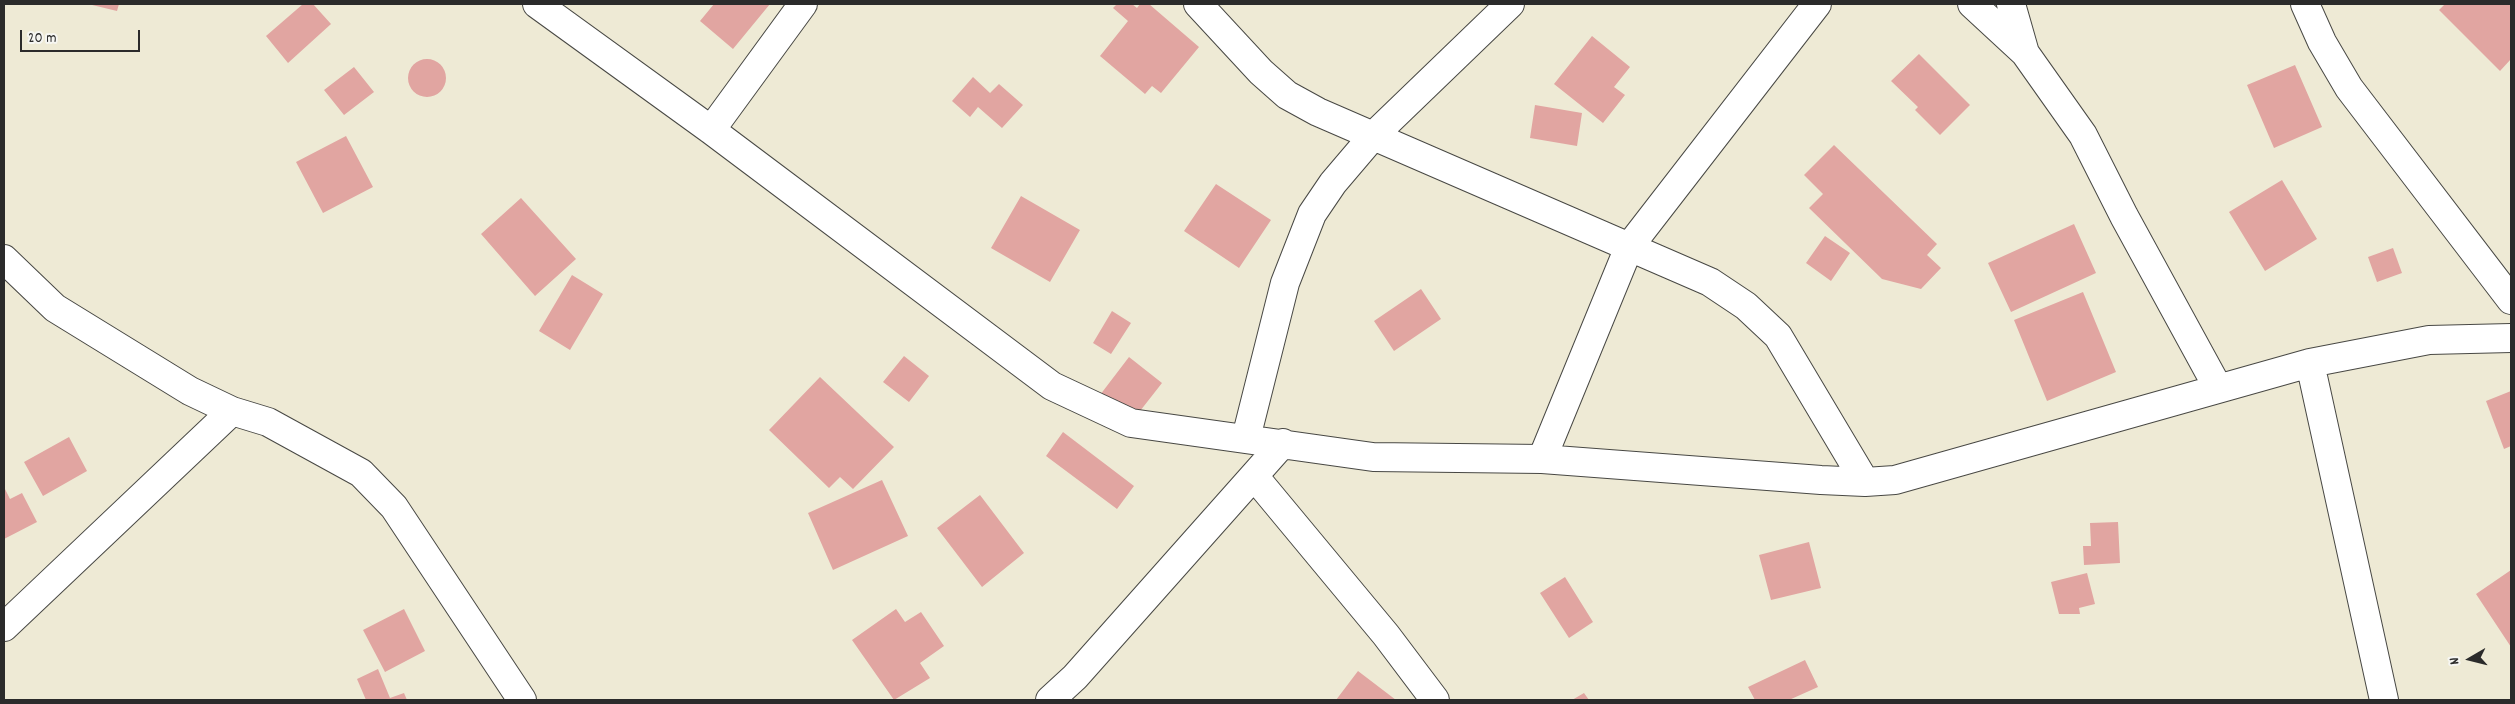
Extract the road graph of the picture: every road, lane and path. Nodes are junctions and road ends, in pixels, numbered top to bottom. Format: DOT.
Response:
graph roads {
  1 [pos="537,4"];
  2 [pos="803,4"];
  3 [pos="1198,4"];
  4 [pos="1510,4"];
  5 [pos="1817,4"];
  6 [pos="1972,4"];
  7 [pos="2012,4"];
  8 [pos="2306,4"];
  9 [pos="2026,53"];
  10 [pos="711,130"];
  11 [pos="1373,136"];
  12 [pos="1629,247"];
  13 [pos="4,260"];
  14 [pos="2511,300"];
  15 [pos="2511,338"];
  16 [pos="2310,363"];
  17 [pos="2218,388"];
  18 [pos="232,411"];
  19 [pos="1246,438"];
  20 [pos="1283,443"];
  21 [pos="1542,459"];
  22 [pos="1254,476"];
  23 [pos="1865,482"];
  24 [pos="4,627"];
  25 [pos="522,700"];
  26 [pos="1050,700"];
  27 [pos="1435,700"];
  28 [pos="2384,700"];
  1 -- 10 [label="street"];
  2 -- 10 [label="street"];
  3 -- 11 [label="street"];
  4 -- 11 [label="street"];
  5 -- 12 [label="street"];
  6 -- 9 [label="street"];
  7 -- 9 [label="street"];
  8 -- 14 [label="street"];
  9 -- 17 [label="street"];
  10 -- 19 [label="street"];
  11 -- 12 [label="street"];
  11 -- 19 [label="street"];
  12 -- 21 [label="street"];
  12 -- 23 [label="street"];
  13 -- 18 [label="street"];
  15 -- 16 [label="street"];
  16 -- 17 [label="street"];
  16 -- 28 [label="street"];
  17 -- 23 [label="street"];
  18 -- 24 [label="street"];
  18 -- 25 [label="street"];
  19 -- 20 [label="street"];
  20 -- 21 [label="street"];
  20 -- 22 [label="street"];
  21 -- 23 [label="street"];
  22 -- 26 [label="street"];
  22 -- 27 [label="street"];
}
